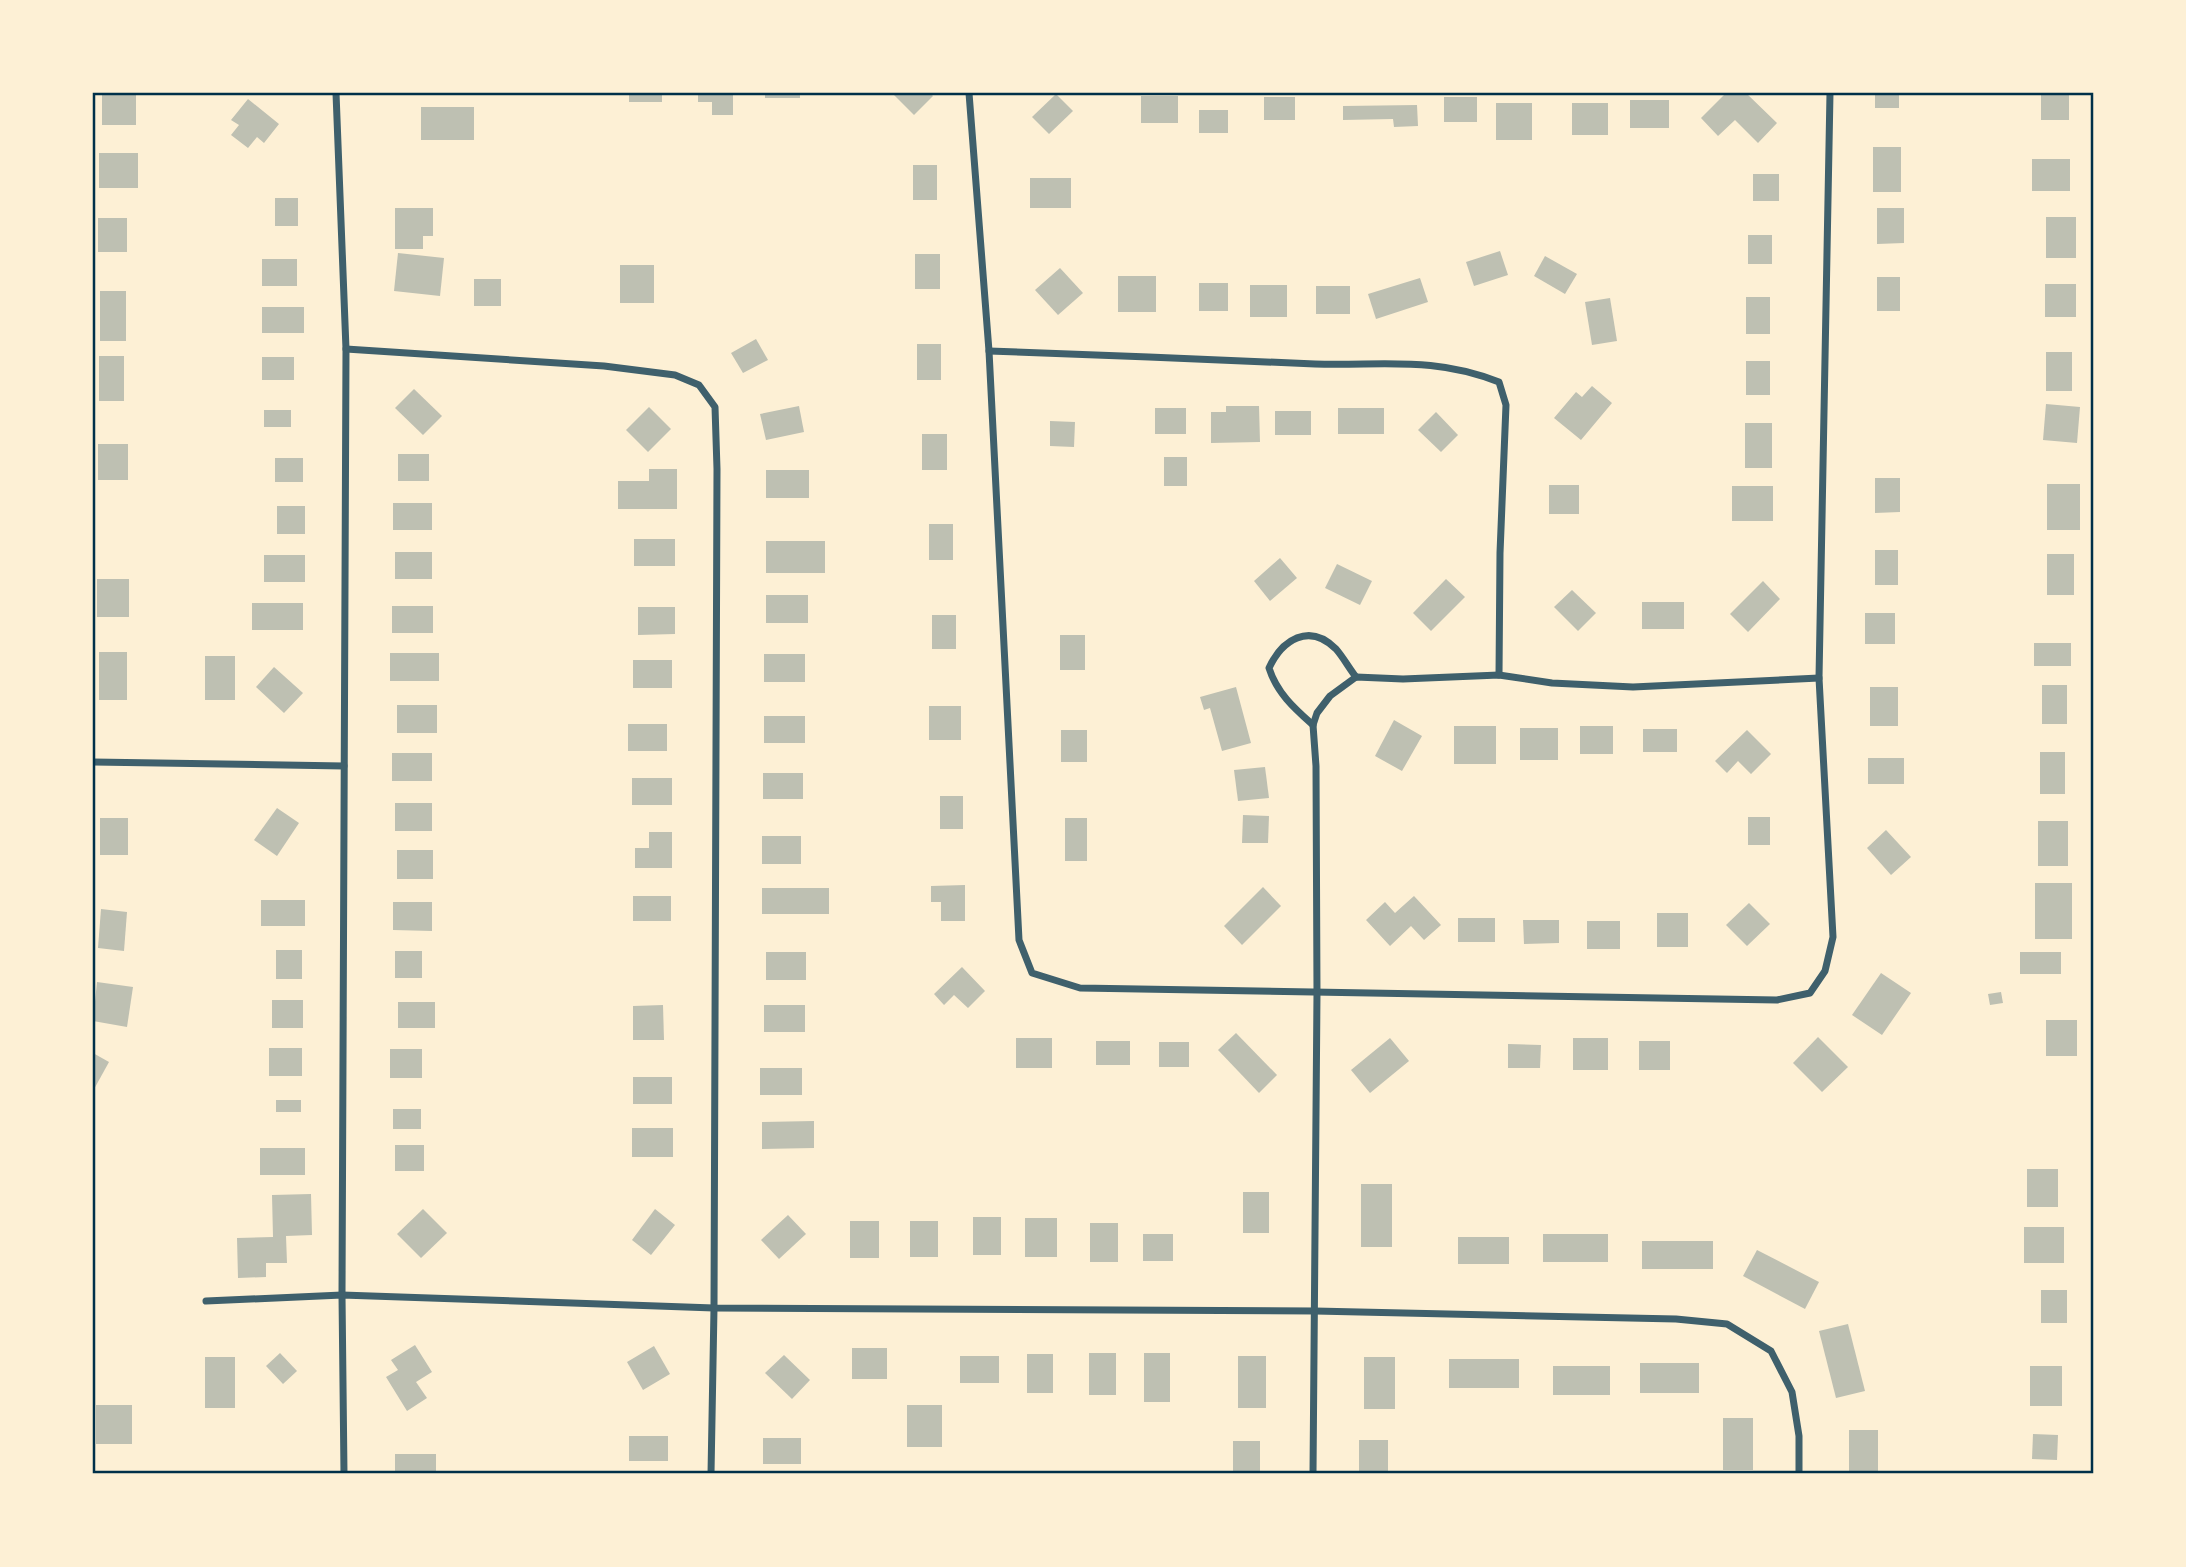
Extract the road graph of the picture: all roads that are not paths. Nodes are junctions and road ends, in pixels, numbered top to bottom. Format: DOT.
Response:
graph roads {
  1 [pos="969,93"];
  2 [pos="1830,93"];
  3 [pos="336,94"];
  4 [pos="346,348"];
  5 [pos="989,351"];
  6 [pos="1499,675"];
  7 [pos="1356,677"];
  8 [pos="1819,678"];
  9 [pos="1313,725"];
  10 [pos="93,762"];
  11 [pos="344,766"];
  12 [pos="1317,993"];
  13 [pos="342,1295"];
  14 [pos="206,1301"];
  15 [pos="714,1308"];
  16 [pos="1315,1311"];
  17 [pos="344,1474"];
  18 [pos="711,1474"];
  19 [pos="1313,1474"];
  20 [pos="1799,1474"];
  1 -- 5 [label="street"];
  2 -- 8 [label="street"];
  3 -- 4 [label="street"];
  4 -- 11 [label="street"];
  4 -- 15 [label="street"];
  5 -- 6 [label="street"];
  5 -- 12 [label="street"];
  6 -- 7 [label="street"];
  6 -- 8 [label="street"];
  7 -- 9 [label="street"];
  7 -- 9 [label="street"];
  8 -- 12 [label="street"];
  9 -- 12 [label="street"];
  10 -- 11 [label="street"];
  11 -- 13 [label="street"];
  12 -- 16 [label="street"];
  13 -- 14 [label="street"];
  13 -- 15 [label="street"];
  13 -- 17 [label="street"];
  15 -- 16 [label="street"];
  15 -- 18 [label="street"];
  16 -- 19 [label="street"];
  16 -- 20 [label="street"];
}
